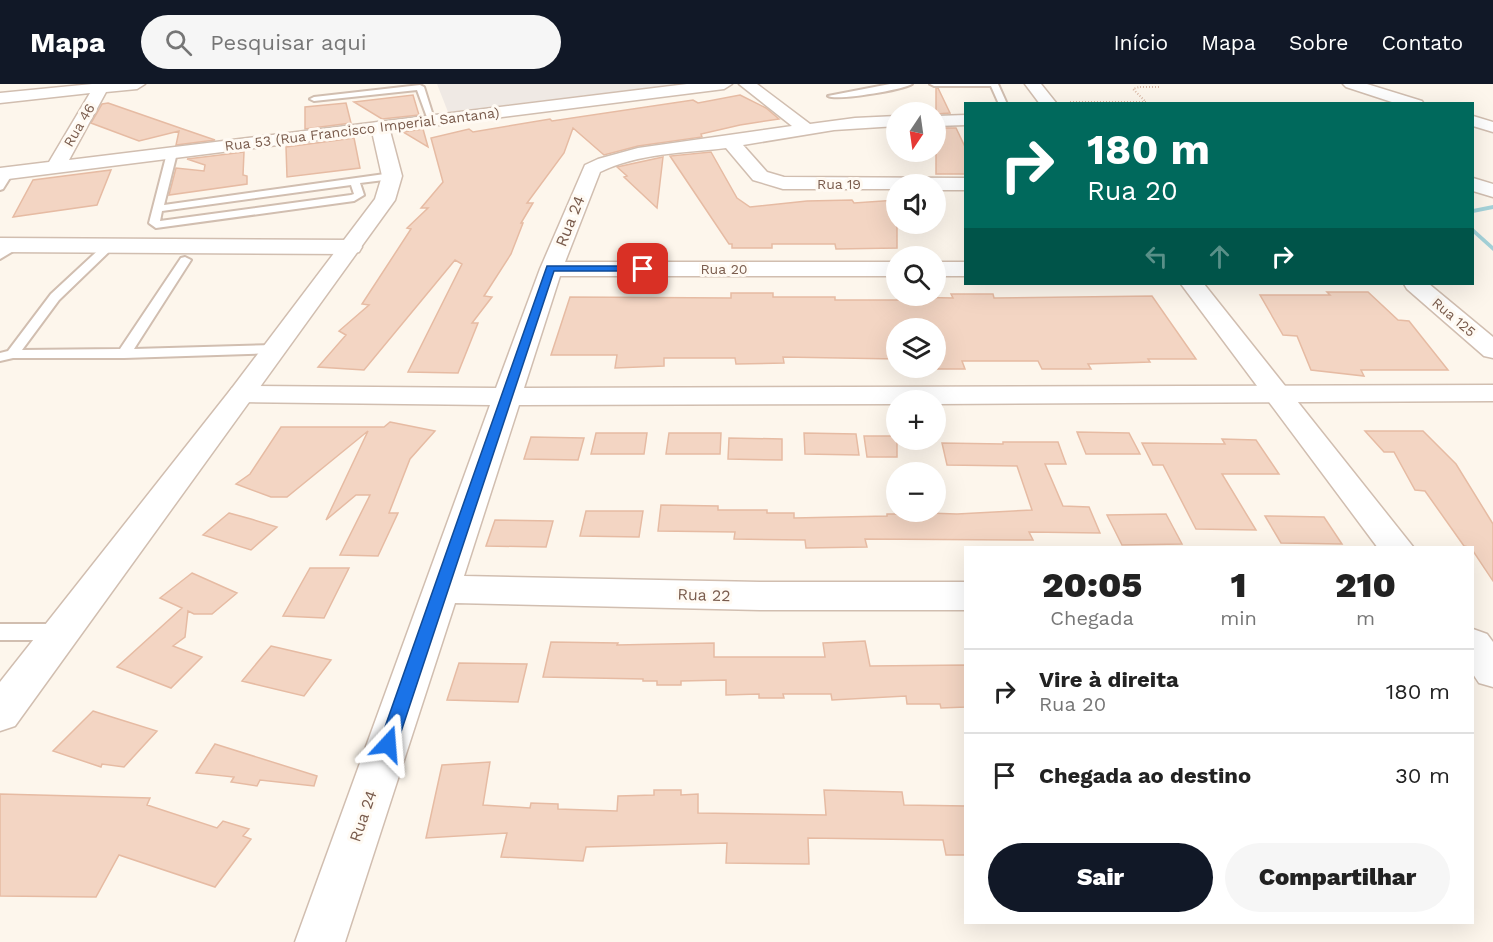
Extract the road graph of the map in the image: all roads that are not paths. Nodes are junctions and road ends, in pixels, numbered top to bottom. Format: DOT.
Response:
graph roads {
  1 [pos="137,84"];
  2 [pos="724,84"];
  3 [pos="747,84"];
  4 [pos="908,84"];
  5 [pos="934,84"];
  6 [pos="994,84"];
  7 [pos="1033,84"];
  8 [pos="1351,84"];
  9 [pos="102,86"];
  10 [pos="832,96"];
  11 [pos="0,98"];
  12 [pos="314,99"];
  13 [pos="1002,102"];
  14 [pos="1048,102"];
  15 [pos="1410,102"];
  16 [pos="432,120"];
  17 [pos="964,120"];
  18 [pos="886,121"];
  19 [pos="946,121"];
  20 [pos="1474,121"];
  21 [pos="380,127"];
  22 [pos="1493,127"];
  23 [pos="806,129"];
  24 [pos="730,142"];
  25 [pos="171,153"];
  26 [pos="56,167"];
  27 [pos="390,171"];
  28 [pos="3,178"];
  29 [pos="287,180"];
  30 [pos="355,182"];
  31 [pos="964,184"];
  32 [pos="1474,184"];
  33 [pos="1493,190"];
  34 [pos="158,209"];
  35 [pos="110,245"];
  36 [pos="351,247"];
  37 [pos="6,249"];
  38 [pos="184,260"];
  39 [pos="551,268"];
  40 [pos="886,269"];
  41 [pos="946,269"];
  42 [pos="964,269"];
  43 [pos="1193,285"];
  44 [pos="1416,285"];
  45 [pos="276,349"];
  46 [pos="1493,350"];
  47 [pos="124,354"];
  48 [pos="7,355"];
  49 [pos="1278,393"];
  50 [pos="1493,393"];
  51 [pos="242,394"];
  52 [pos="507,396"];
  53 [pos="1395,546"];
  54 [pos="441,589"];
  55 [pos="964,596"];
  56 [pos="0,632"];
  57 [pos="62,632"];
  58 [pos="1474,646"];
  59 [pos="1493,670"];
  60 [pos="0,713"];
  61 [pos="320,942"];
  1 -- 9 [label="street"];
  2 -- 16 [label="street, Rua 53 (Rua Francisco Imperial Santana)"];
  3 -- 23 [label="street"];
  4 -- 10 [label="lane"];
  5 -- 6 [label="lane"];
  6 -- 13 [label="lane"];
  7 -- 14 [label="street"];
  8 -- 15 [label="street"];
  9 -- 11 [label="street"];
  9 -- 26 [label="street, Rua 46"];
  12 -- 16 [label="lane"];
  16 -- 21 [label="street, Rua 53 (Rua Francisco Imperial Santana)"];
  17 -- 19 [label="street"];
  18 -- 23 [label="street, Rua 24"];
  20 -- 22 [label="street"];
  21 -- 25 [label="street, Rua 53 (Rua Francisco Imperial Santana)"];
  21 -- 27 [label="street"];
  23 -- 24 [label="street, Rua 24"];
  24 -- 31 [label="street, Rua 19"];
  24 -- 39 [label="street, Rua 24"];
  25 -- 26 [label="street, Rua 53 (Rua Francisco Imperial Santana)"];
  25 -- 34 [label="lane"];
  26 -- 28 [label="street, Rua 53 (Rua Francisco Imperial Santana)"];
  27 -- 29 [label="lane"];
  27 -- 30 [label="lane"];
  27 -- 36 [label="street"];
  30 -- 34 [label="lane"];
  30 -- 34 [label="lane"];
  32 -- 33 [label="street"];
  35 -- 36 [label="street"];
  35 -- 37 [label="street"];
  35 -- 48 [label="lane"];
  36 -- 45 [label="street"];
  38 -- 47 [label="lane"];
  39 -- 40 [label="street, Rua 20"];
  39 -- 52 [label="street, Rua 24"];
  41 -- 42 [label="street"];
  43 -- 49 [label="street"];
  44 -- 46 [label="street, Rua 125"];
  45 -- 47 [label="lane"];
  45 -- 51 [label="street"];
  47 -- 48 [label="lane"];
  49 -- 50 [label="street"];
  49 -- 52 [label="street"];
  49 -- 53 [label="street"];
  51 -- 52 [label="street"];
  51 -- 57 [label="street"];
  52 -- 54 [label="street, Rua 24"];
  54 -- 55 [label="street, Rua 22"];
  54 -- 61 [label="street, Rua 24"];
  56 -- 57 [label="lane"];
  57 -- 60 [label="street"];
  58 -- 59 [label="street"];
}
